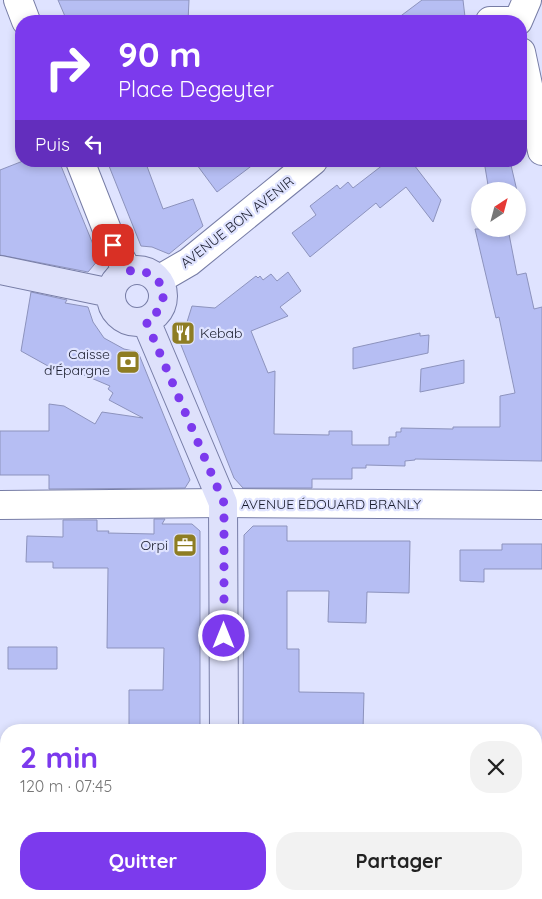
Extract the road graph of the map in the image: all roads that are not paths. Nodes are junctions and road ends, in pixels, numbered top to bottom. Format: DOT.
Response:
graph roads {
  1 [pos="18,0"];
  2 [pos="528,0"];
  3 [pos="24,15"];
  4 [pos="521,15"];
  5 [pos="527,80"];
  6 [pos="542,151"];
  7 [pos="82,167"];
  8 [pos="306,167"];
  9 [pos="0,270"];
  10 [pos="128,271"];
  11 [pos="158,280"];
  12 [pos="111,293"];
  13 [pos="146,321"];
  14 [pos="224,503"];
  15 [pos="0,505"];
  16 [pos="542,505"];
  17 [pos="224,724"];
  1 -- 3 [label="street"];
  2 -- 4 [label="street"];
  5 -- 6 [label="street"];
  7 -- 10 [label="street"];
  8 -- 11 [label="street, AVENUE BON AVENIR"];
  9 -- 12 [label="street"];
  10 -- 11 [label="street"];
  10 -- 12 [label="street"];
  11 -- 13 [label="street"];
  12 -- 13 [label="street"];
  13 -- 14 [label="street"];
  14 -- 15 [label="street, AVENUE ÉDOUARD BRANLY"];
  14 -- 16 [label="street, AVENUE ÉDOUARD BRANLY"];
  14 -- 17 [label="street"];
}
